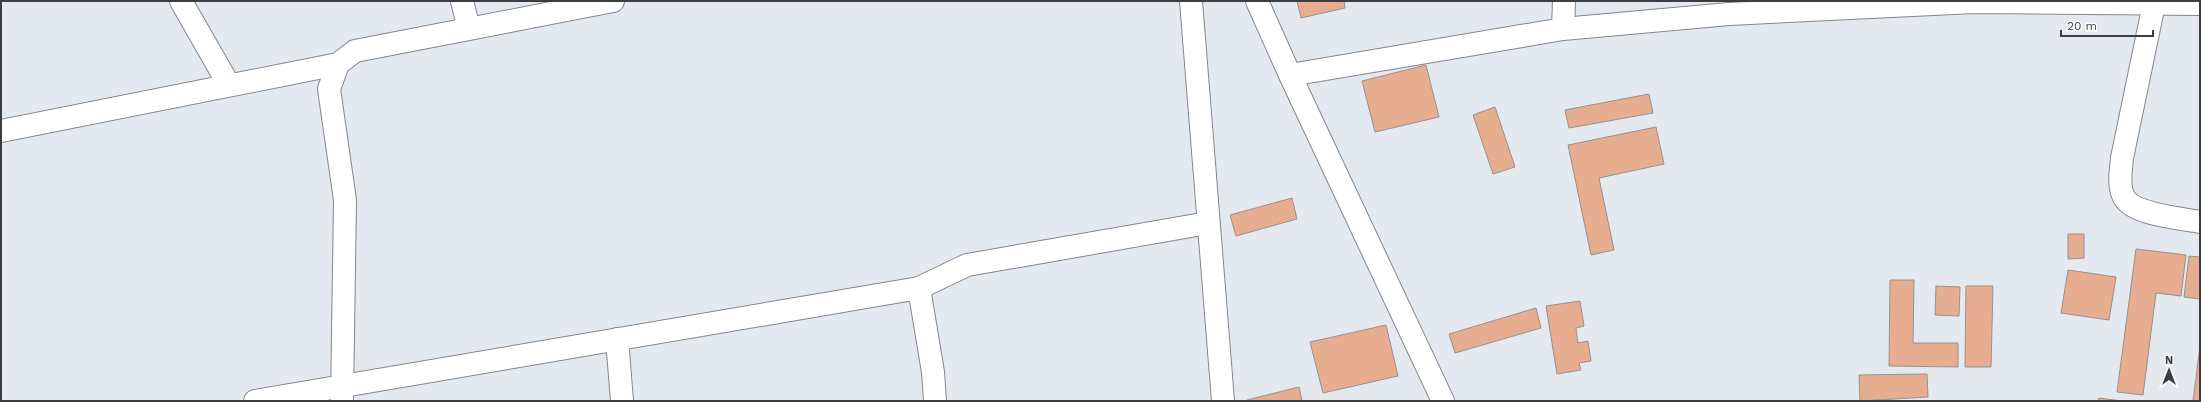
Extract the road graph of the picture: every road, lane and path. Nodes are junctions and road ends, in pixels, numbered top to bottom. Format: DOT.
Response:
graph roads {
  1 [pos="181,1"];
  2 [pos="462,1"];
  3 [pos="613,1"];
  4 [pos="1191,1"];
  5 [pos="1257,1"];
  6 [pos="1564,1"];
  7 [pos="2154,4"];
  8 [pos="2200,4"];
  9 [pos="469,29"];
  10 [pos="1563,29"];
  11 [pos="338,64"];
  12 [pos="1290,75"];
  13 [pos="229,85"];
  14 [pos="1,130"];
  15 [pos="2200,222"];
  16 [pos="1208,223"];
  17 [pos="919,288"];
  18 [pos="617,339"];
  19 [pos="342,394"];
  20 [pos="255,401"];
  21 [pos="622,401"];
  22 [pos="934,401"];
  23 [pos="1224,401"];
  24 [pos="1443,401"];
  1 -- 13 [label="street"];
  2 -- 9 [label="street"];
  3 -- 9 [label="street"];
  4 -- 16 [label="street"];
  5 -- 12 [label="street"];
  6 -- 10 [label="street"];
  7 -- 8 [label="street"];
  7 -- 10 [label="street"];
  7 -- 15 [label="street"];
  9 -- 11 [label="street"];
  10 -- 12 [label="street"];
  11 -- 13 [label="street"];
  11 -- 19 [label="street"];
  12 -- 24 [label="street"];
  13 -- 14 [label="street"];
  16 -- 17 [label="street"];
  16 -- 23 [label="street"];
  17 -- 18 [label="street"];
  17 -- 22 [label="street"];
  18 -- 19 [label="street"];
  18 -- 21 [label="street"];
  19 -- 20 [label="street"];
}
